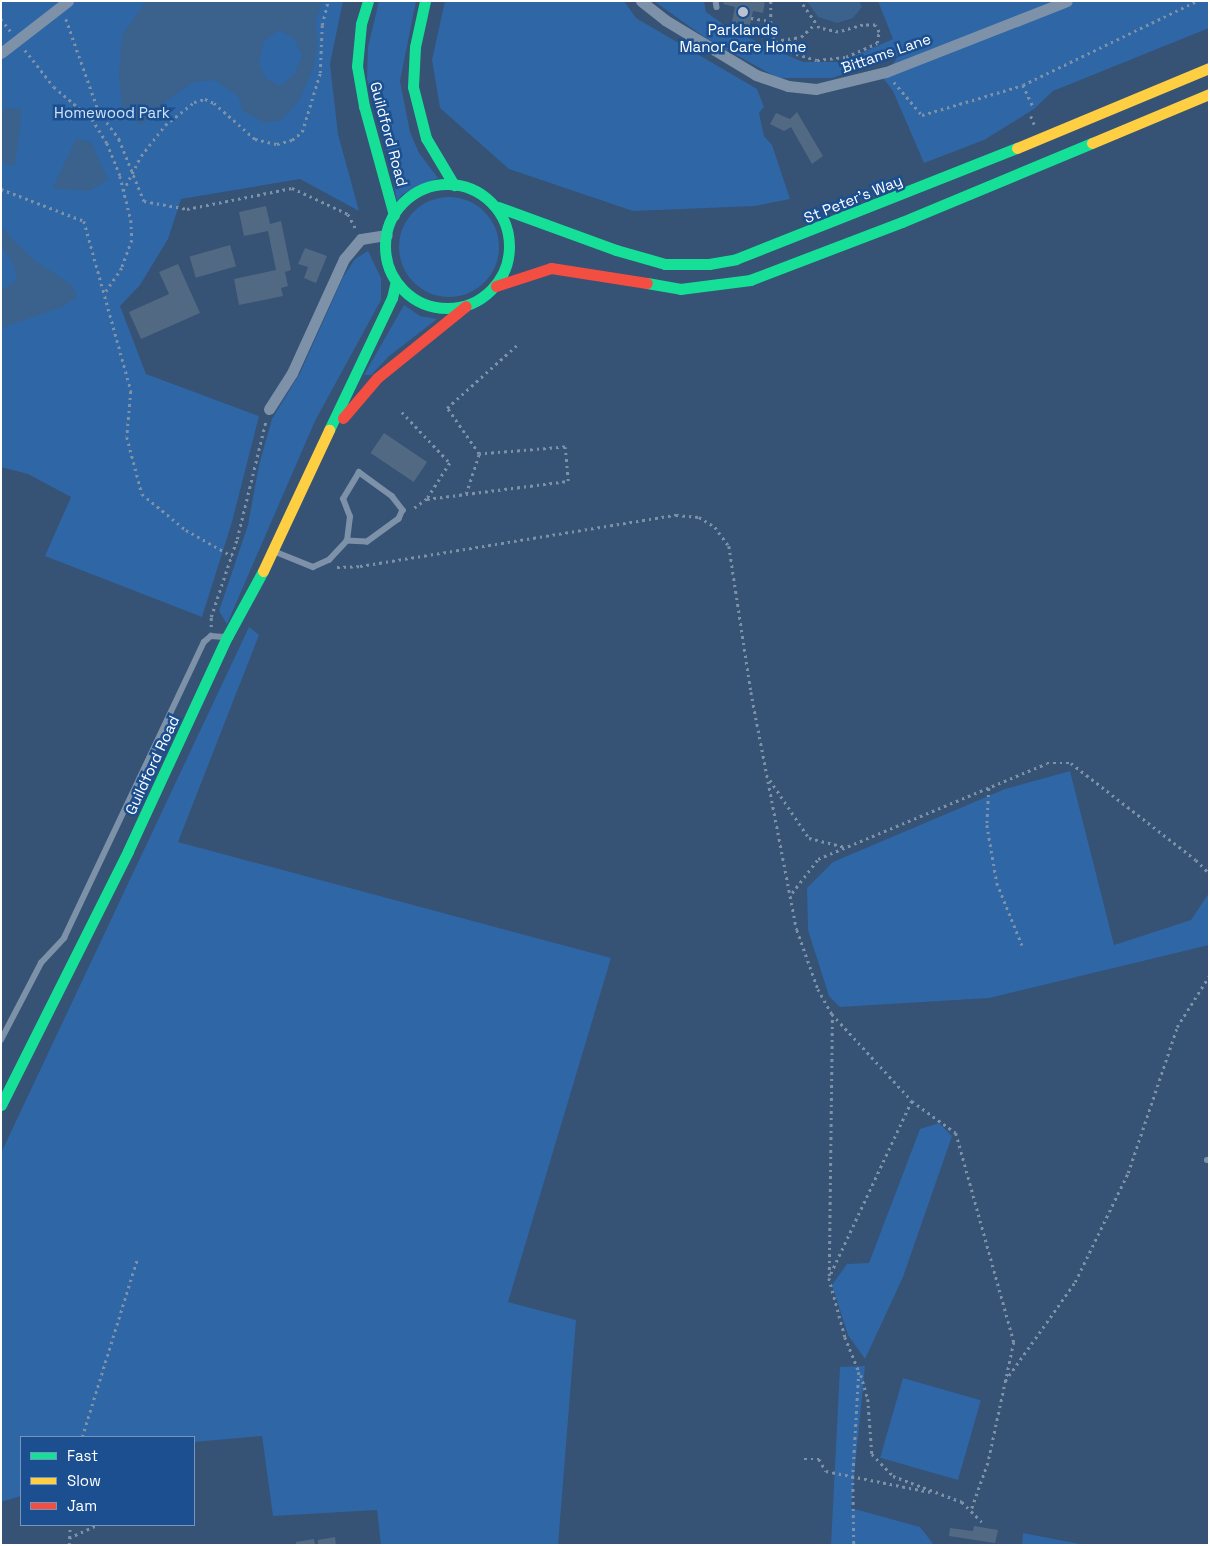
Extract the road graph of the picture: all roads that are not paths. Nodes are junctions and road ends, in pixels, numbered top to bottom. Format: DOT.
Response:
graph roads {
  1 [pos="68,1"];
  2 [pos="368,1"];
  3 [pos="425,1"];
  4 [pos="641,1"];
  5 [pos="1067,1"];
  6 [pos="1,53"];
  7 [pos="1209,68"];
  8 [pos="1209,94"];
  9 [pos="454,185"];
  10 [pos="498,207"];
  11 [pos="394,215"];
  12 [pos="386,235"];
  13 [pos="396,281"];
  14 [pos="496,286"];
  15 [pos="466,306"];
  16 [pos="269,409"];
  17 [pos="329,436"];
  18 [pos="347,541"];
  19 [pos="274,551"];
  20 [pos="228,637"];
  21 [pos="1,1040"];
  22 [pos="1,1106"];
  1 -- 6 [label="street"];
  2 -- 11 [label="main road, Guildford Road"];
  3 -- 9 [label="main road"];
  4 -- 5 [label="street, Bittams Lane"];
  7 -- 10 [label="main road, St Peter's Way"];
  8 -- 14 [label="main road"];
  9 -- 10 [label="main road"];
  9 -- 11 [label="main road"];
  10 -- 14 [label="main road"];
  11 -- 12 [label="main road"];
  12 -- 13 [label="main road"];
  12 -- 16 [label="street"];
  13 -- 15 [label="main road"];
  13 -- 17 [label="main road, Guildford Road"];
  14 -- 15 [label="main road"];
  15 -- 17 [label="main road, Guildford Road"];
  17 -- 19 [label="main road, Guildford Road"];
  18 -- 18 [label="lane"];
  18 -- 19 [label="lane"];
  19 -- 20 [label="main road, Guildford Road"];
  20 -- 21 [label="lane, Guildford Road"];
  20 -- 22 [label="main road, Guildford Road"];
}
